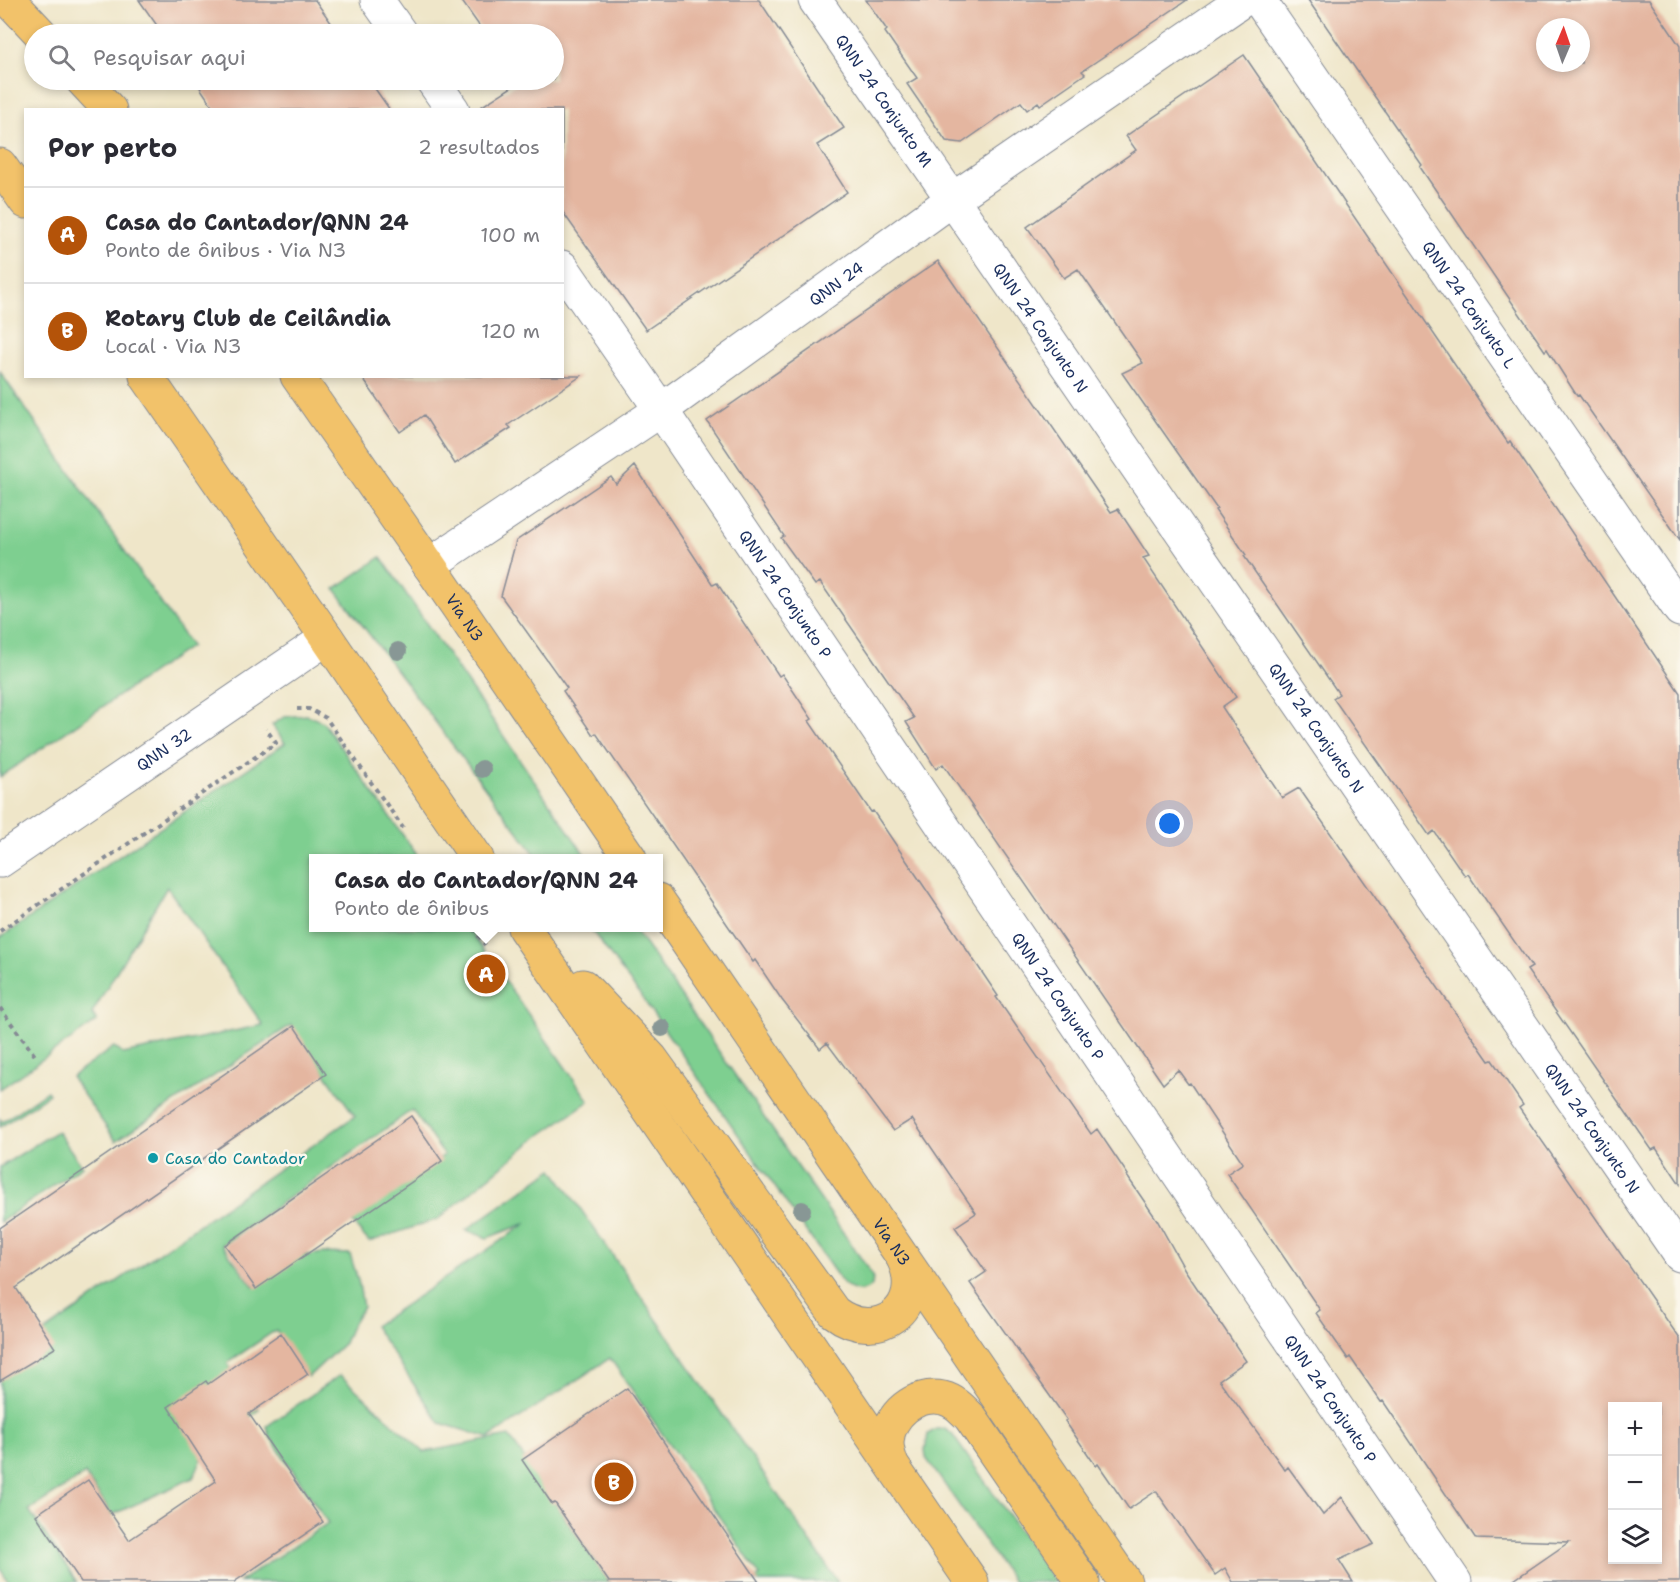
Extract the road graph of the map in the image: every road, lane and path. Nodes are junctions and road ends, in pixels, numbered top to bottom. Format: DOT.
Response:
graph roads {
  1 [pos="9,0"];
  2 [pos="29,0"];
  3 [pos="377,0"];
  4 [pos="815,0"];
  5 [pos="1243,0"];
  6 [pos="1259,0"];
  7 [pos="32,24"];
  8 [pos="47,24"];
  9 [pos="394,24"];
  10 [pos="92,90"];
  11 [pos="96,90"];
  12 [pos="439,90"];
  13 [pos="109,108"];
  14 [pos="110,108"];
  15 [pos="452,108"];
  16 [pos="0,165"];
  17 [pos="24,199"];
  18 [pos="953,199"];
  19 [pos="564,270"];
  20 [pos="147,378"];
  21 [pos="298,378"];
  22 [pos="661,410"];
  23 [pos="429,565"];
  24 [pos="1680,610"];
  25 [pos="327,638"];
  26 [pos="286,709"];
  27 [pos="264,727"];
  28 [pos="405,830"];
  29 [pos="474,854"];
  30 [pos="627,854"];
  31 [pos="0,861"];
  32 [pos="663,907"];
  33 [pos="0,931"];
  34 [pos="527,932"];
  35 [pos="533,932"];
  36 [pos="0,1008"];
  37 [pos="36,1057"];
  38 [pos="1680,1255"];
  39 [pos="903,1257"];
  40 [pos="891,1462"];
  41 [pos="972,1582"];
  42 [pos="1083,1582"];
  43 [pos="1125,1582"];
  44 [pos="1455,1582"];
  1 -- 7 [label="main road"];
  2 -- 8 [label="main road"];
  3 -- 9 [label="street"];
  4 -- 18 [label="street, QNN 24 Conjunto M"];
  5 -- 18 [label="street, QNN 24"];
  6 -- 24 [label="street, QNN 24 Conjunto L"];
  10 -- 13 [label="main road"];
  11 -- 14 [label="main road"];
  12 -- 15 [label="street"];
  16 -- 17 [label="main road"];
  18 -- 22 [label="street, QNN 24"];
  18 -- 38 [label="street, QNN 24 Conjunto N"];
  19 -- 22 [label="street, QNN 24 Conjunto P"];
  20 -- 25 [label="main road"];
  21 -- 23 [label="main road, Via N3"];
  22 -- 23 [label="street, QNN 24"];
  22 -- 44 [label="street, QNN 24 Conjunto P"];
  23 -- 30 [label="main road, Via N3"];
  25 -- 29 [label="main road"];
  25 -- 31 [label="street, QNN 32"];
  26 -- 28 [label="path"];
  27 -- 33 [label="path"];
  32 -- 39 [label="main road, Via N3"];
  34 -- 40 [label="main road"];
  35 -- 39 [label="main road"];
  36 -- 37 [label="path"];
  39 -- 43 [label="main road, Via N3"];
  40 -- 41 [label="main road"];
  40 -- 42 [label="main road"];
}
